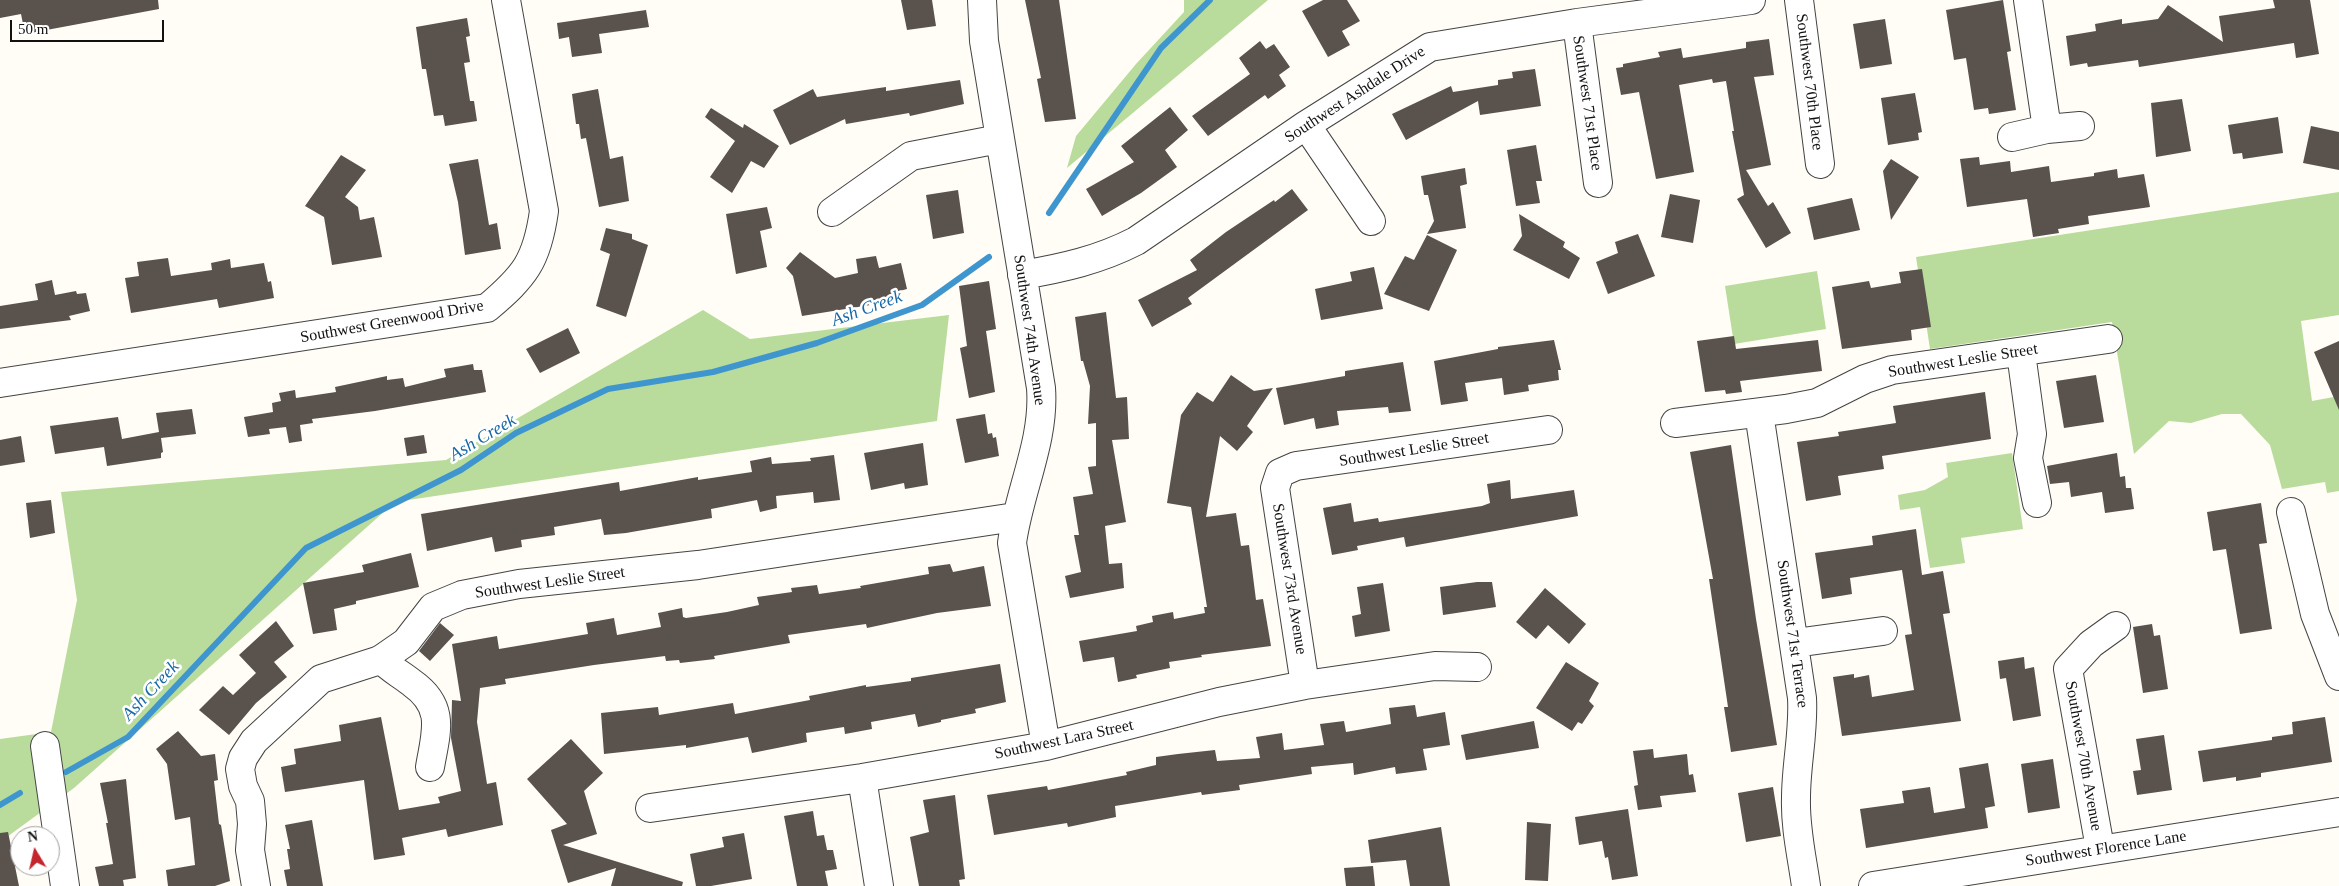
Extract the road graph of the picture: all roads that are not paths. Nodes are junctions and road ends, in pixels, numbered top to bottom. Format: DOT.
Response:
graph roads {
  1 [pos="506,0"];
  2 [pos="982,0"];
  3 [pos="1751,0"];
  4 [pos="1799,0"];
  5 [pos="2028,0"];
  6 [pos="1693,3"];
  7 [pos="1577,23"];
  8 [pos="1306,125"];
  9 [pos="2080,126"];
  10 [pos="2047,129"];
  11 [pos="2012,137"];
  12 [pos="1000,139"];
  13 [pos="1820,164"];
  14 [pos="1598,183"];
  15 [pos="832,212"];
  16 [pos="1371,221"];
  17 [pos="1022,275"];
  18 [pos="2108,339"];
  19 [pos="2021,352"];
  20 [pos="0,384"];
  21 [pos="1759,413"];
  22 [pos="1674,423"];
  23 [pos="1548,430"];
  24 [pos="1280,473"];
  25 [pos="2037,504"];
  26 [pos="2291,512"];
  27 [pos="1015,517"];
  28 [pos="2116,626"];
  29 [pos="1883,631"];
  30 [pos="1795,643"];
  31 [pos="381,659"];
  32 [pos="1477,667"];
  33 [pos="2339,676"];
  34 [pos="1305,685"];
  35 [pos="45,746"];
  36 [pos="1046,746"];
  37 [pos="430,767"];
  38 [pos="862,778"];
  39 [pos="650,808"];
  40 [pos="2339,812"];
  41 [pos="2100,848"];
  42 [pos="1910,884"];
  43 [pos="65,886"];
  44 [pos="256,886"];
  45 [pos="879,886"];
  46 [pos="1806,886"];
  47 [pos="1873,886"];
  1 -- 20 [label="street, Southwest Greenwood Drive"];
  2 -- 12 [label="street, Southwest 74th Avenue"];
  3 -- 6 [label="street, Southwest Ashdale Drive"];
  4 -- 13 [label="street, Southwest 70th Place"];
  5 -- 10 [label="street"];
  6 -- 7 [label="street, Southwest Ashdale Drive"];
  7 -- 8 [label="street, Southwest Ashdale Drive"];
  7 -- 14 [label="street, Southwest 71st Place"];
  8 -- 16 [label="street"];
  8 -- 17 [label="street, Southwest Ashdale Drive"];
  9 -- 10 [label="street"];
  10 -- 11 [label="street"];
  12 -- 15 [label="street"];
  12 -- 17 [label="street, Southwest 74th Avenue"];
  17 -- 27 [label="street, Southwest 74th Avenue"];
  18 -- 19 [label="street, Southwest Leslie Street"];
  19 -- 21 [label="street, Southwest Leslie Street"];
  19 -- 25 [label="street"];
  21 -- 22 [label="street, Southwest Leslie Street"];
  21 -- 30 [label="street, Southwest 71st Terrace"];
  23 -- 24 [label="street, Southwest Leslie Street"];
  24 -- 34 [label="street, Southwest 73rd Avenue"];
  26 -- 33 [label="street"];
  27 -- 31 [label="street, Southwest Leslie Street"];
  27 -- 36 [label="street, Southwest 74th Avenue"];
  28 -- 41 [label="street, Southwest 70th Avenue"];
  29 -- 30 [label="street"];
  30 -- 46 [label="street, Southwest 71st Terrace"];
  31 -- 37 [label="street"];
  31 -- 44 [label="street, Southwest Leslie Street"];
  32 -- 34 [label="street, Southwest Lara Street"];
  34 -- 36 [label="street, Southwest Lara Street"];
  35 -- 43 [label="street"];
  36 -- 38 [label="street, Southwest Lara Street"];
  38 -- 39 [label="street, Southwest Lara Street"];
  38 -- 45 [label="street"];
  40 -- 41 [label="street, Southwest Florence Lane"];
  41 -- 42 [label="street, Southwest Florence Lane"];
  42 -- 47 [label="street, Southwest Florence Lane"];
}
